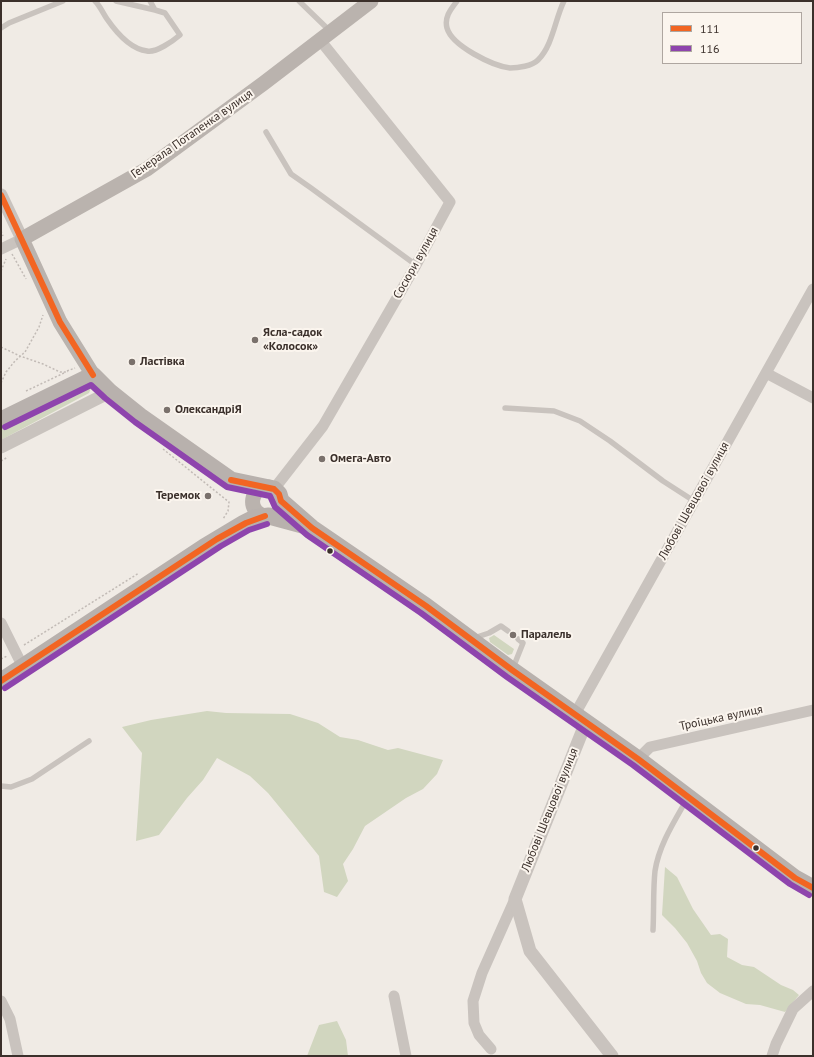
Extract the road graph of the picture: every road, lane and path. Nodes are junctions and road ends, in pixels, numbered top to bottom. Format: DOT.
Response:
graph roads {
  1 [pos="63,1"];
  2 [pos="95,1"];
  3 [pos="116,1"];
  4 [pos="150,1"];
  5 [pos="299,1"];
  6 [pos="371,1"];
  7 [pos="457,1"];
  8 [pos="564,1"];
  9 [pos="155,10"];
  10 [pos="1,28"];
  11 [pos="326,40"];
  12 [pos="266,132"];
  13 [pos="1,195"];
  14 [pos="22,239"];
  15 [pos="4,253"];
  16 [pos="416,265"];
  17 [pos="1,271"];
  18 [pos="813,289"];
  19 [pos="44,311"];
  20 [pos="1,347"];
  21 [pos="20,356"];
  22 [pos="75,367"];
  23 [pos="66,372"];
  24 [pos="85,373"];
  25 [pos="766,373"];
  26 [pos="1,383"];
  27 [pos="26,392"];
  28 [pos="110,392"];
  29 [pos="813,398"];
  30 [pos="505,408"];
  31 [pos="1,420"];
  32 [pos="163,449"];
  33 [pos="4,452"];
  34 [pos="1,461"];
  35 [pos="231,480"];
  36 [pos="275,492"];
  37 [pos="694,501"];
  38 [pos="252,502"];
  39 [pos="267,516"];
  40 [pos="222,521"];
  41 [pos="312,528"];
  42 [pos="142,571"];
  43 [pos="1,623"];
  44 [pos="508,631"];
  45 [pos="470,639"];
  46 [pos="518,639"];
  47 [pos="15,651"];
  48 [pos="1,659"];
  49 [pos="23,667"];
  50 [pos="512,670"];
  51 [pos="1,681"];
  52 [pos="813,710"];
  53 [pos="580,718"];
  54 [pos="89,740"];
  55 [pos="638,759"];
  56 [pos="1,786"];
  57 [pos="688,796"];
  58 [pos="813,888"];
  59 [pos="515,899"];
  60 [pos="653,930"];
  61 [pos="813,991"];
  62 [pos="394,996"];
  63 [pos="1,1001"];
  64 [pos="491,1049"];
  65 [pos="18,1056"];
  66 [pos="406,1056"];
  67 [pos="612,1056"];
  68 [pos="772,1056"];
  1 -- 10 [label="lane"];
  2 -- 9 [label="lane"];
  3 -- 9 [label="lane"];
  4 -- 9 [label="lane"];
  5 -- 11 [label="lane"];
  6 -- 11 [label="main road, Генерала Потапенка вулиця"];
  7 -- 8 [label="lane"];
  11 -- 14 [label="main road, Генерала Потапенка вулиця"];
  11 -- 16 [label="street, Сосюри вулиця"];
  12 -- 16 [label="lane"];
  13 -- 14 [label="street"];
  14 -- 15 [label="street, Генерала Потапенка вулиця"];
  14 -- 24 [label="main road"];
  15 -- 17 [label="path"];
  16 -- 36 [label="street, Сосюри вулиця"];
  18 -- 25 [label="street, Любові Шевцової вулиця"];
  19 -- 21 [label="path"];
  20 -- 21 [label="path"];
  21 -- 23 [label="path"];
  21 -- 26 [label="path"];
  22 -- 23 [label="path"];
  23 -- 24 [label="path"];
  23 -- 27 [label="path"];
  24 -- 28 [label="main road"];
  24 -- 31 [label="main road"];
  25 -- 29 [label="street"];
  25 -- 37 [label="street, Любові Шевцової вулиця"];
  28 -- 33 [label="street"];
  28 -- 35 [label="main road"];
  30 -- 37 [label="lane"];
  32 -- 40 [label="path"];
  33 -- 34 [label="path"];
  35 -- 36 [label="main road"];
  35 -- 38 [label="main road"];
  36 -- 38 [label="main road"];
  36 -- 39 [label="main road"];
  36 -- 41 [label="main road"];
  37 -- 53 [label="street, Любові Шевцової вулиця"];
  38 -- 39 [label="main road"];
  39 -- 41 [label="main road"];
  39 -- 49 [label="main road"];
  41 -- 45 [label="main road"];
  42 -- 47 [label="path"];
  43 -- 47 [label="street"];
  44 -- 45 [label="lane"];
  45 -- 50 [label="main road"];
  46 -- 50 [label="lane"];
  47 -- 48 [label="path"];
  47 -- 49 [label="street"];
  49 -- 51 [label="main road"];
  50 -- 53 [label="main road"];
  52 -- 55 [label="street, Троїцька вулиця"];
  53 -- 55 [label="main road"];
  53 -- 59 [label="street, Любові Шевцової вулиця"];
  54 -- 56 [label="lane"];
  55 -- 57 [label="main road"];
  57 -- 58 [label="main road"];
  57 -- 60 [label="lane"];
  59 -- 64 [label="street, Любові Шевцової вулиця"];
  59 -- 67 [label="street"];
  61 -- 68 [label="street"];
  62 -- 66 [label="street"];
  63 -- 65 [label="street"];
}
